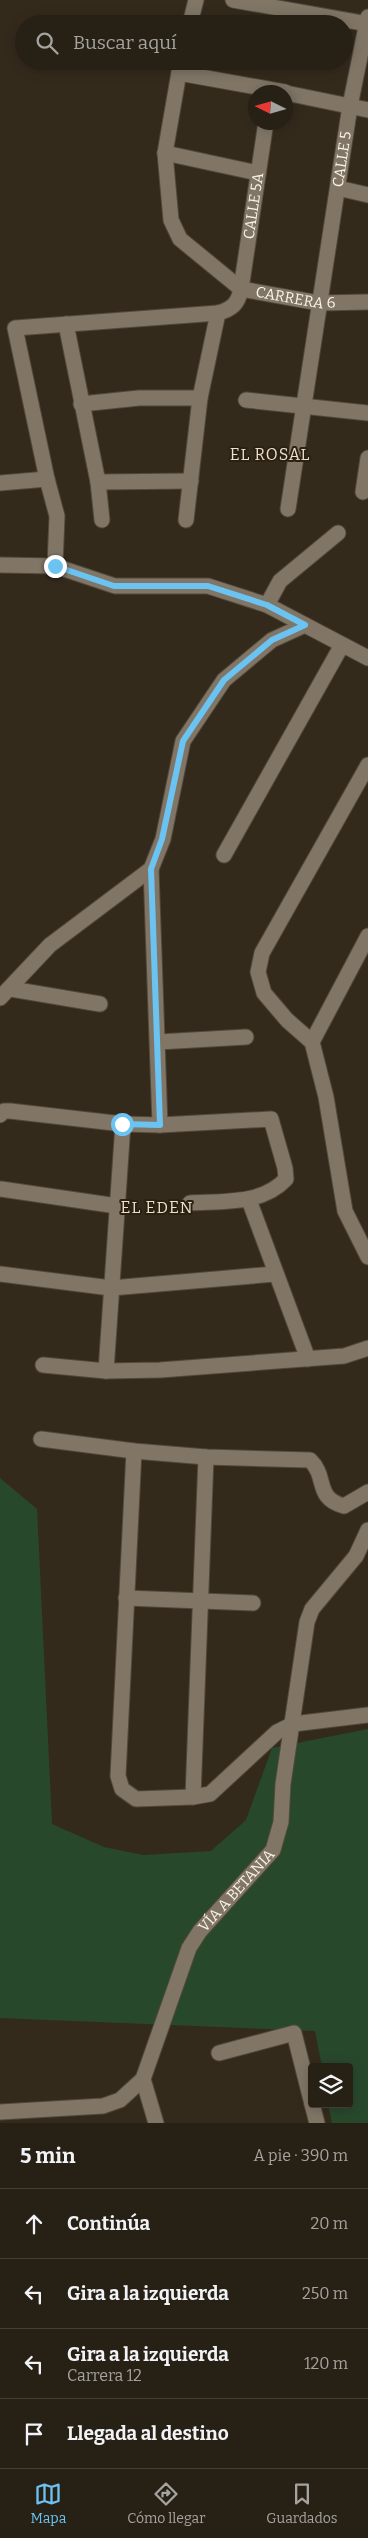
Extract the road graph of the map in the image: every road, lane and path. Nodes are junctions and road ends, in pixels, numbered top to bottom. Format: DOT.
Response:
graph roads {
  1 [pos="196,0"];
  2 [pos="233,0"];
  3 [pos="192,15"];
  4 [pos="329,15"];
  5 [pos="353,19"];
  6 [pos="368,21"];
  7 [pos="179,70"];
  8 [pos="192,70"];
  9 [pos="251,85"];
  10 [pos="293,95"];
  11 [pos="350,106"];
  12 [pos="368,110"];
  13 [pos="265,130"];
  14 [pos="165,153"];
  15 [pos="258,173"];
  16 [pos="338,188"];
  17 [pos="368,195"];
  18 [pos="241,290"];
  19 [pos="368,302"];
  20 [pos="319,303"];
  21 [pos="218,313"];
  22 [pos="66,324"];
  23 [pos="200,398"];
  24 [pos="246,400"];
  25 [pos="81,404"];
  26 [pos="304,406"];
  27 [pos="368,413"];
  28 [pos="368,458"];
  29 [pos="46,479"];
  30 [pos="191,481"];
  31 [pos="98,482"];
  32 [pos="0,483"];
  33 [pos="363,492"];
  34 [pos="288,510"];
  35 [pos="102,520"];
  36 [pos="186,520"];
  37 [pos="338,533"];
  38 [pos="0,565"];
  39 [pos="55,566"];
  40 [pos="267,605"];
  41 [pos="305,625"];
  42 [pos="342,646"];
  43 [pos="368,658"];
  44 [pos="368,765"];
  45 [pos="224,856"];
  46 [pos="151,869"];
  47 [pos="368,936"];
  48 [pos="6,993"];
  49 [pos="100,1004"];
  50 [pos="246,1037"];
  51 [pos="158,1042"];
  52 [pos="312,1042"];
  53 [pos="0,1115"];
  54 [pos="122,1124"];
  55 [pos="160,1125"];
  56 [pos="1,1189"];
  57 [pos="249,1200"];
  58 [pos="190,1203"];
  59 [pos="117,1206"];
  60 [pos="368,1257"];
  61 [pos="0,1274"];
  62 [pos="275,1274"];
  63 [pos="111,1288"];
  64 [pos="368,1348"];
  65 [pos="308,1359"];
  66 [pos="43,1364"];
  67 [pos="106,1371"];
  68 [pos="41,1439"];
  69 [pos="134,1451"];
  70 [pos="206,1457"];
  71 [pos="368,1492"];
  72 [pos="368,1530"];
  73 [pos="126,1598"];
  74 [pos="200,1600"];
  75 [pos="253,1603"];
  76 [pos="368,1715"];
  77 [pos="293,1724"];
  78 [pos="193,1797"];
  79 [pos="219,2053"];
  80 [pos="143,2079"];
  81 [pos="308,2088"];
  82 [pos="313,2108"];
  83 [pos="0,2112"];
  84 [pos="50,2116"];
  85 [pos="156,2123"];
  86 [pos="317,2123"];
  1 -- 3 [label="street"];
  2 -- 4 [label="street"];
  5 -- 6 [label="street"];
  6 -- 11 [label="street, CALLE 5"];
  7 -- 14 [label="street, CARRERA 6"];
  8 -- 9 [label="street"];
  10 -- 11 [label="street"];
  11 -- 12 [label="street"];
  11 -- 16 [label="street, CALLE 5"];
  13 -- 15 [label="street, CALLE 5A"];
  14 -- 15 [label="street"];
  14 -- 18 [label="street, CARRERA 6"];
  15 -- 18 [label="street, CALLE 5A"];
  16 -- 17 [label="street"];
  16 -- 20 [label="street, CALLE 5"];
  18 -- 20 [label="street, CARRERA 6"];
  18 -- 21 [label="street"];
  19 -- 20 [label="street, CARRERA 6"];
  20 -- 26 [label="street, CALLE 5"];
  21 -- 22 [label="street"];
  21 -- 23 [label="street"];
  22 -- 25 [label="street"];
  22 -- 29 [label="street"];
  23 -- 25 [label="street"];
  23 -- 30 [label="street"];
  24 -- 26 [label="street"];
  25 -- 31 [label="street"];
  26 -- 27 [label="street"];
  26 -- 34 [label="street, CALLE 5"];
  28 -- 33 [label="street"];
  29 -- 32 [label="street"];
  29 -- 39 [label="street"];
  30 -- 31 [label="street"];
  30 -- 36 [label="street"];
  31 -- 35 [label="street"];
  37 -- 40 [label="street"];
  38 -- 39 [label="street"];
  39 -- 40 [label="street"];
  40 -- 41 [label="street"];
  41 -- 42 [label="street"];
  41 -- 46 [label="street"];
  42 -- 43 [label="street"];
  42 -- 45 [label="street"];
  44 -- 52 [label="street"];
  46 -- 48 [label="street"];
  46 -- 51 [label="street"];
  47 -- 52 [label="street"];
  48 -- 49 [label="street"];
  50 -- 51 [label="street"];
  51 -- 55 [label="street"];
  52 -- 60 [label="street"];
  53 -- 54 [label="street"];
  54 -- 55 [label="street"];
  54 -- 59 [label="street"];
  55 -- 57 [label="street"];
  56 -- 59 [label="street"];
  57 -- 58 [label="street"];
  57 -- 62 [label="street"];
  59 -- 63 [label="street"];
  61 -- 63 [label="street"];
  62 -- 63 [label="street"];
  62 -- 65 [label="street"];
  63 -- 67 [label="street"];
  64 -- 65 [label="street"];
  65 -- 67 [label="street"];
  66 -- 67 [label="street"];
  68 -- 69 [label="street"];
  69 -- 70 [label="street"];
  69 -- 73 [label="street"];
  70 -- 71 [label="street"];
  70 -- 74 [label="street"];
  72 -- 77 [label="street, VÍA A BETANIA"];
  73 -- 74 [label="street"];
  73 -- 78 [label="street"];
  74 -- 75 [label="street"];
  74 -- 78 [label="street"];
  76 -- 77 [label="street"];
  77 -- 78 [label="street"];
  77 -- 80 [label="street, VÍA A BETANIA"];
  79 -- 81 [label="street"];
  80 -- 84 [label="street, VÍA A BETANIA"];
  80 -- 85 [label="street"];
  82 -- 86 [label="street"];
  83 -- 84 [label="street, VÍA A BETANIA"];
}
